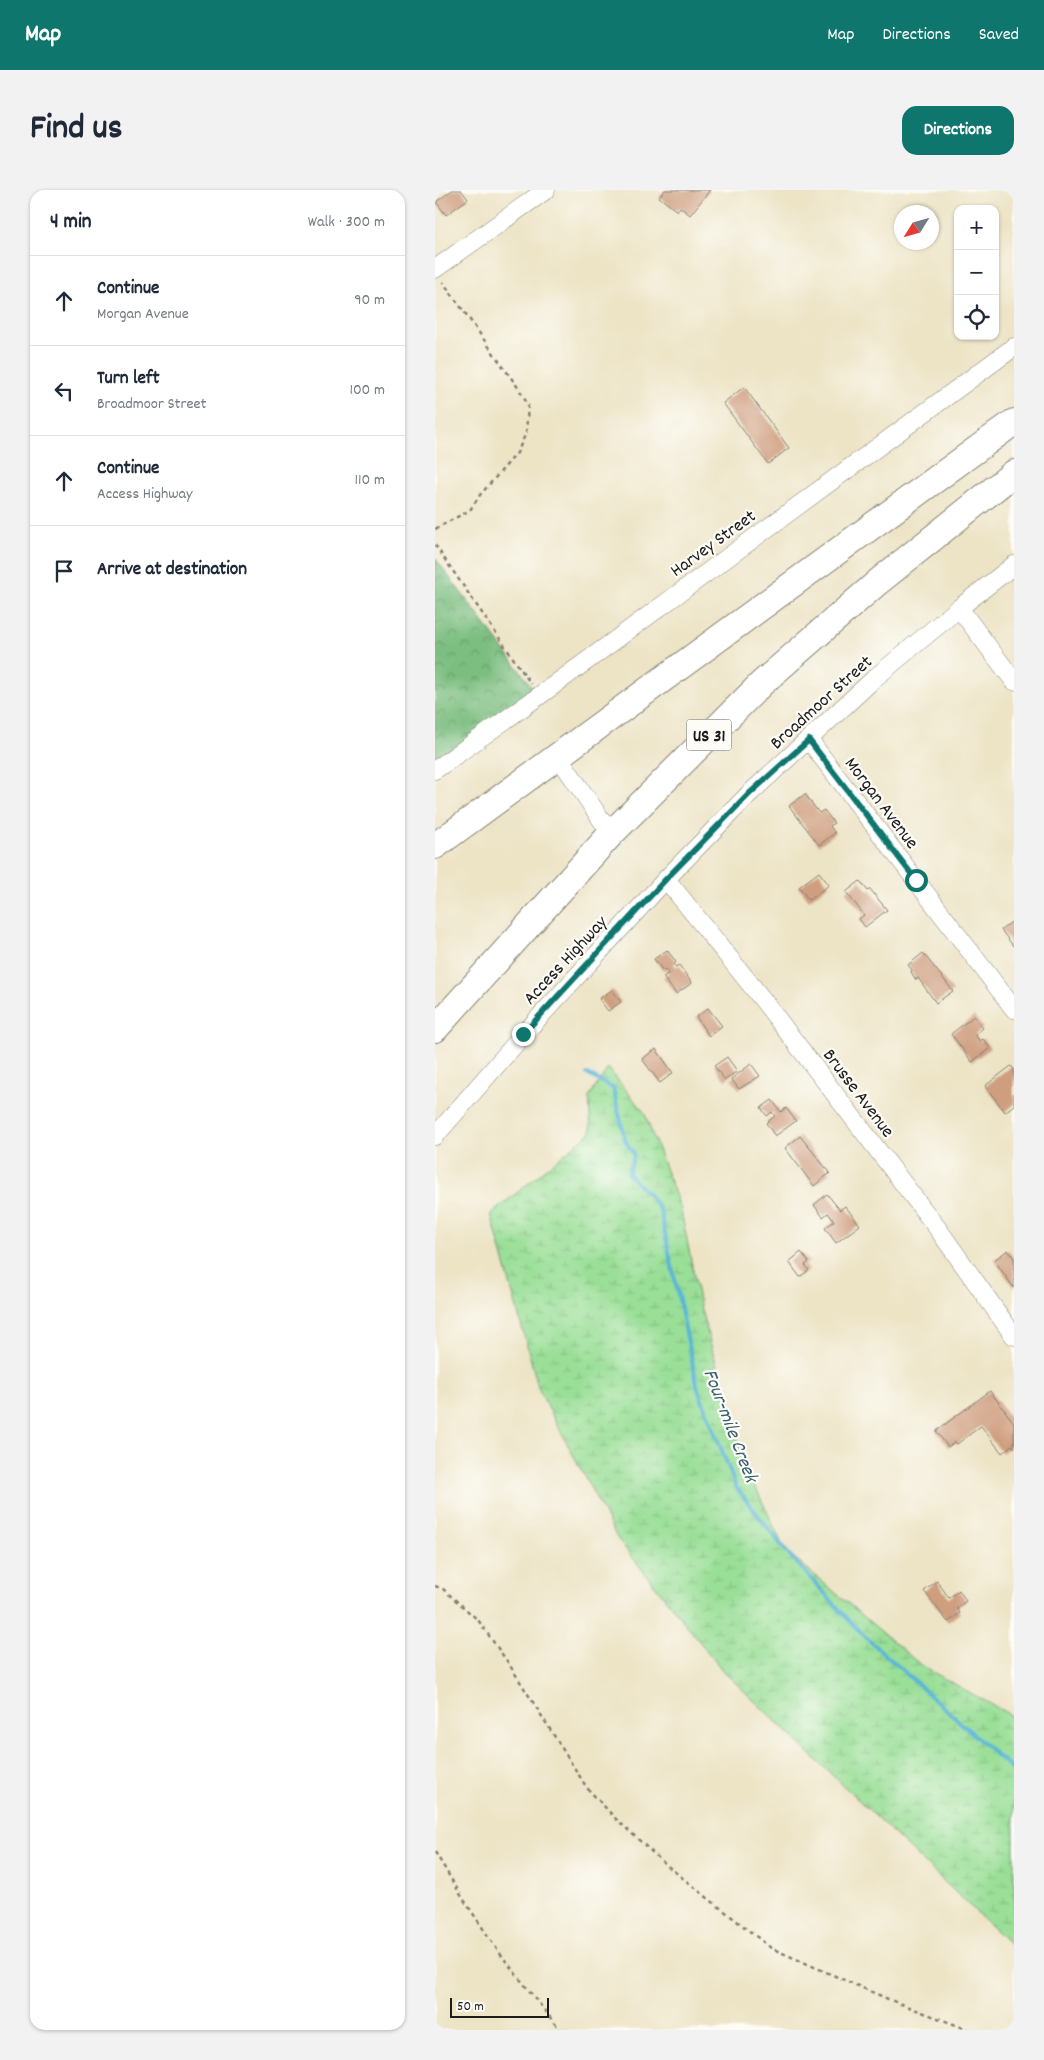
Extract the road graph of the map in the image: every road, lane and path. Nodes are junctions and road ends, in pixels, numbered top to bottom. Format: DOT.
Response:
graph roads {
  1 [pos="546,190"];
  2 [pos="438,274"];
  3 [pos="1014,347"];
  4 [pos="1014,422"];
  5 [pos="1014,473"];
  6 [pos="435,529"];
  7 [pos="435,545"];
  8 [pos="1014,565"];
  9 [pos="959,608"];
  10 [pos="1014,681"];
  11 [pos="539,696"];
  12 [pos="809,740"];
  13 [pos="558,756"];
  14 [pos="435,770"];
  15 [pos="611,834"];
  16 [pos="435,846"];
  17 [pos="666,879"];
  18 [pos="1014,1009"];
  19 [pos="435,1029"];
  20 [pos="435,1136"];
  21 [pos="1013,1334"];
  22 [pos="435,1586"];
  23 [pos="435,1852"];
  24 [pos="560,2030"];
  25 [pos="969,2030"];
  1 -- 2 [label="street"];
  2 -- 6 [label="path"];
  3 -- 11 [label="street, Harvey Street"];
  4 -- 13 [label="highway"];
  5 -- 15 [label="highway, US 31"];
  7 -- 11 [label="path"];
  8 -- 9 [label="street, Broadmoor Street"];
  9 -- 10 [label="street"];
  9 -- 12 [label="street, Broadmoor Street"];
  11 -- 14 [label="street, Harvey Street"];
  12 -- 17 [label="street, Broadmoor Street"];
  12 -- 18 [label="street, Morgan Avenue"];
  13 -- 15 [label="street"];
  13 -- 16 [label="highway"];
  15 -- 19 [label="highway, US 31"];
  17 -- 20 [label="street, Access Highway"];
  17 -- 21 [label="street, Brusse Avenue"];
  22 -- 25 [label="path"];
  23 -- 24 [label="path"];
}
